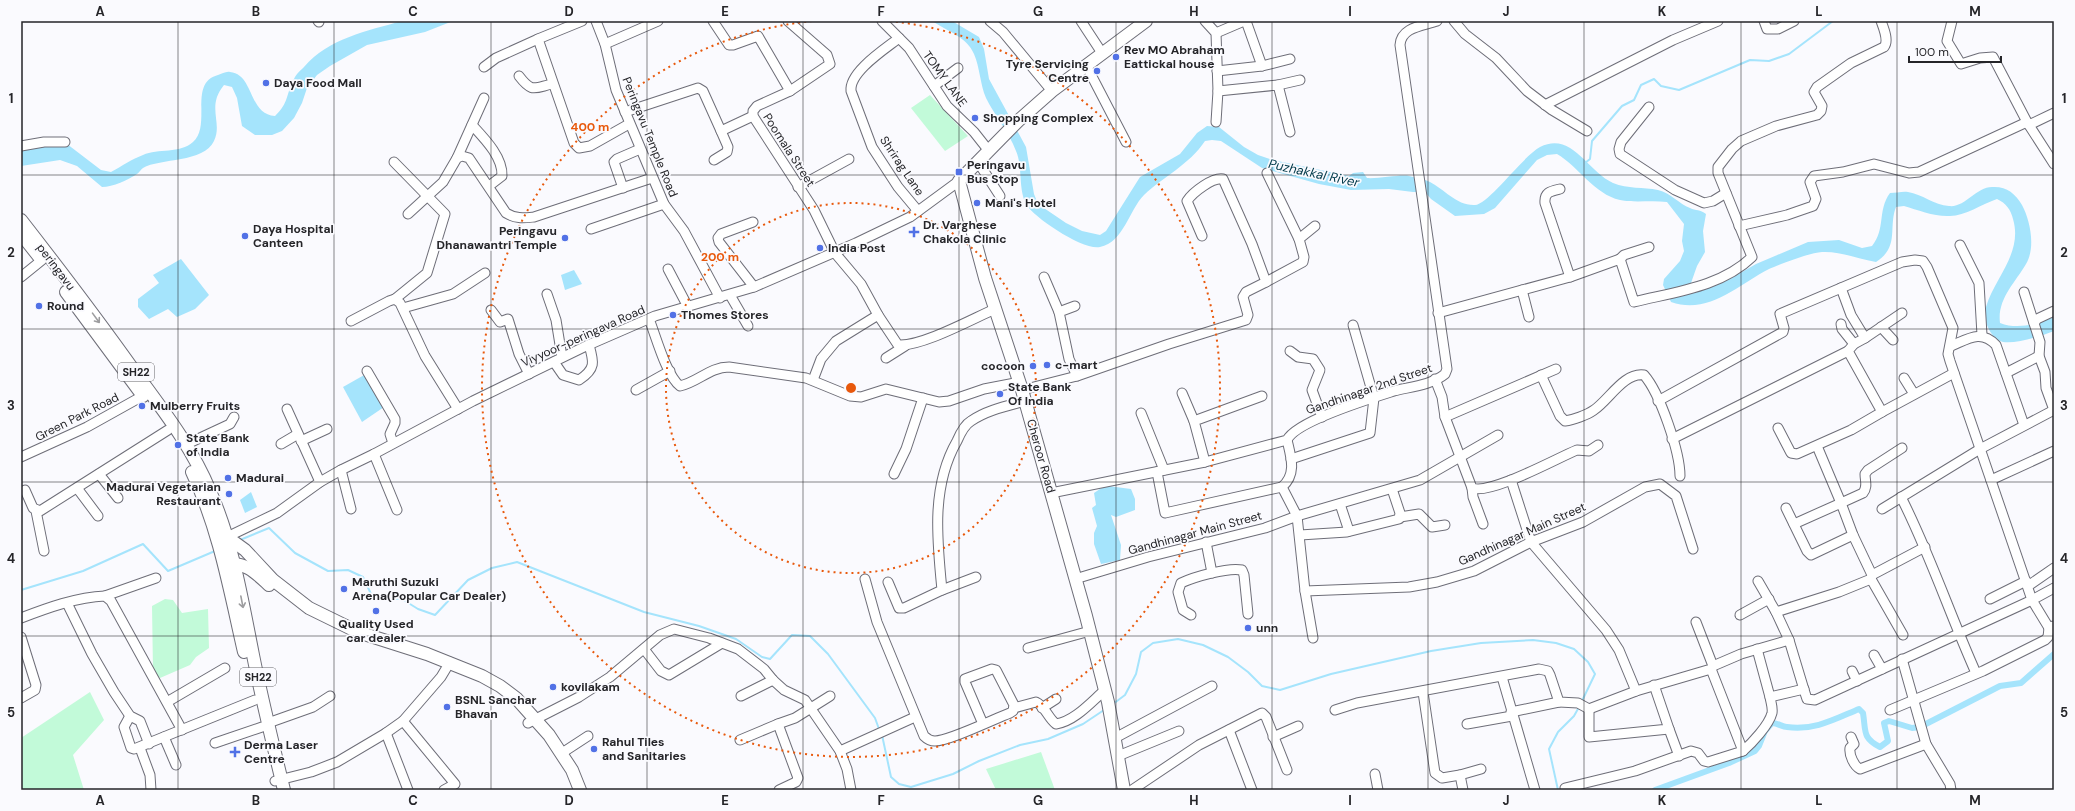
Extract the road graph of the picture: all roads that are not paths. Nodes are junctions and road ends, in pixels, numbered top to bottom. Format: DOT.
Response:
graph roads {
  1 [pos="582,21"];
  2 [pos="596,21"];
  3 [pos="658,21"];
  4 [pos="713,21"];
  5 [pos="788,21"];
  6 [pos="882,21"];
  7 [pos="990,21"];
  8 [pos="1081,21"];
  9 [pos="1146,21"];
  10 [pos="1205,21"];
  11 [pos="1245,21"];
  12 [pos="1437,21"];
  13 [pos="1454,21"];
  14 [pos="1718,21"];
  15 [pos="1764,21"];
  16 [pos="1794,21"];
  17 [pos="1881,21"];
  18 [pos="1952,21"];
  19 [pos="1216,33"];
  20 [pos="898,38"];
  21 [pos="538,39"];
  22 [pos="605,44"];
  23 [pos="1102,53"];
  24 [pos="1290,59"];
  25 [pos="1086,65"];
  26 [pos="1262,66"];
  27 [pos="484,67"];
  28 [pos="958,68"];
  29 [pos="1218,71"];
  30 [pos="519,76"];
  31 [pos="1300,80"];
  32 [pos="552,84"];
  33 [pos="1278,85"];
  34 [pos="934,86"];
  35 [pos="1218,90"];
  36 [pos="790,91"];
  37 [pos="1052,91"];
  38 [pos="484,98"];
  39 [pos="1546,105"];
  40 [pos="1649,108"];
  41 [pos="625,112"];
  42 [pos="2054,113"];
  43 [pos="753,116"];
  44 [pos="1216,122"];
  45 [pos="2028,123"];
  46 [pos="472,124"];
  47 [pos="629,124"];
  48 [pos="721,131"];
  49 [pos="1588,131"];
  50 [pos="1290,132"];
  51 [pos="65,142"];
  52 [pos="1126,142"];
  53 [pos="21,146"];
  54 [pos="640,149"];
  55 [pos="989,151"];
  56 [pos="457,158"];
  57 [pos="848,159"];
  58 [pos="714,160"];
  59 [pos="394,162"];
  60 [pos="978,162"];
  61 [pos="2054,164"];
  62 [pos="1267,173"];
  63 [pos="652,178"];
  64 [pos="959,181"];
  65 [pos="489,186"];
  66 [pos="798,187"];
  67 [pos="623,188"];
  68 [pos="1560,189"];
  69 [pos="1726,193"];
  70 [pos="429,196"];
  71 [pos="1000,196"];
  72 [pos="664,204"];
  73 [pos="918,211"];
  74 [pos="408,214"];
  75 [pos="21,220"];
  76 [pos="753,222"];
  77 [pos="1315,226"];
  78 [pos="1740,226"];
  79 [pos="591,229"];
  80 [pos="21,234"];
  81 [pos="1202,236"];
  82 [pos="1299,239"];
  83 [pos="1960,245"];
  84 [pos="1649,247"];
  85 [pos="835,252"];
  86 [pos="1620,259"];
  87 [pos="42,260"];
  88 [pos="668,269"];
  89 [pos="485,273"];
  90 [pos="21,277"];
  91 [pos="1044,277"];
  92 [pos="1570,277"];
  93 [pos="1266,282"];
  94 [pos="754,287"];
  95 [pos="1841,288"];
  96 [pos="1522,290"];
  97 [pos="2024,292"];
  98 [pos="547,294"];
  99 [pos="730,295"];
  100 [pos="720,298"];
  101 [pos="396,299"];
  102 [pos="1075,306"];
  103 [pos="688,307"];
  104 [pos="403,308"];
  105 [pos="995,308"];
  106 [pos="491,310"];
  107 [pos="1059,312"];
  108 [pos="2054,312"];
  109 [pos="1438,313"];
  110 [pos="1902,313"];
  111 [pos="878,315"];
  112 [pos="1529,317"];
  113 [pos="649,319"];
  114 [pos="352,321"];
  115 [pos="2034,323"];
  116 [pos="1353,324"];
  117 [pos="1840,324"];
  118 [pos="748,326"];
  119 [pos="1881,327"];
  120 [pos="1982,335"];
  121 [pos="1864,338"];
  122 [pos="1893,340"];
  123 [pos="589,344"];
  124 [pos="905,346"];
  125 [pos="1951,346"];
  126 [pos="1851,347"];
  127 [pos="1290,350"];
  128 [pos="2039,356"];
  129 [pos="886,358"];
  130 [pos="558,360"];
  131 [pos="1556,369"];
  132 [pos="367,371"];
  133 [pos="670,371"];
  134 [pos="1954,373"];
  135 [pos="2006,373"];
  136 [pos="529,374"];
  137 [pos="1541,375"];
  138 [pos="1077,376"];
  139 [pos="1904,378"];
  140 [pos="1435,379"];
  141 [pos="813,380"];
  142 [pos="636,390"];
  143 [pos="1022,391"];
  144 [pos="1182,393"];
  145 [pos="146,394"];
  146 [pos="1914,394"];
  147 [pos="1262,396"];
  148 [pos="923,398"];
  149 [pos="1374,398"];
  150 [pos="1658,401"];
  151 [pos="287,409"];
  152 [pos="458,409"];
  153 [pos="2054,410"];
  154 [pos="1882,412"];
  155 [pos="1141,413"];
  156 [pos="234,417"];
  157 [pos="1322,417"];
  158 [pos="1446,417"];
  159 [pos="1194,421"];
  160 [pos="2024,425"];
  161 [pos="1778,428"];
  162 [pos="327,429"];
  163 [pos="168,430"];
  164 [pos="1498,435"];
  165 [pos="300,437"];
  166 [pos="1672,439"];
  167 [pos="1286,440"];
  168 [pos="187,444"];
  169 [pos="281,444"];
  170 [pos="393,444"];
  171 [pos="1598,445"];
  172 [pos="1817,446"];
  173 [pos="1902,448"];
  174 [pos="1980,448"];
  175 [pos="2054,451"];
  176 [pos="22,454"];
  177 [pos="374,454"];
  178 [pos="1460,457"];
  179 [pos="1291,459"];
  180 [pos="1205,462"];
  181 [pos="341,470"];
  182 [pos="1160,471"];
  183 [pos="99,474"];
  184 [pos="894,474"];
  185 [pos="1680,476"];
  186 [pos="1511,480"];
  187 [pos="1991,480"];
  188 [pos="320,482"];
  189 [pos="1282,487"];
  190 [pos="77,488"];
  191 [pos="1472,488"];
  192 [pos="1392,489"];
  193 [pos="25,490"];
  194 [pos="1051,493"];
  195 [pos="1901,497"];
  196 [pos="118,498"];
  197 [pos="1340,504"];
  198 [pos="1841,504"];
  199 [pos="1786,508"];
  200 [pos="351,509"];
  201 [pos="1882,509"];
  202 [pos="397,510"];
  203 [pos="36,511"];
  204 [pos="98,516"];
  205 [pos="1297,516"];
  206 [pos="1400,517"];
  207 [pos="1483,524"];
  208 [pos="1794,524"];
  209 [pos="1445,525"];
  210 [pos="1349,531"];
  211 [pos="1300,535"];
  212 [pos="1853,535"];
  213 [pos="1206,542"];
  214 [pos="1530,542"];
  215 [pos="226,543"];
  216 [pos="1925,547"];
  217 [pos="1693,549"];
  218 [pos="44,550"];
  219 [pos="229,565"];
  220 [pos="2054,568"];
  221 [pos="1212,573"];
  222 [pos="1872,577"];
  223 [pos="156,578"];
  224 [pos="976,578"];
  225 [pos="864,579"];
  226 [pos="1075,579"];
  227 [pos="1758,581"];
  228 [pos="888,582"];
  229 [pos="2027,583"];
  230 [pos="2054,588"];
  231 [pos="942,590"];
  232 [pos="1306,591"];
  233 [pos="105,596"];
  234 [pos="1769,599"];
  235 [pos="1990,599"];
  236 [pos="2032,600"];
  237 [pos="67,603"];
  238 [pos="1776,612"];
  239 [pos="1248,614"];
  240 [pos="1191,615"];
  241 [pos="1740,615"];
  242 [pos="21,618"];
  243 [pos="1696,622"];
  244 [pos="2051,626"];
  245 [pos="1090,631"];
  246 [pos="1958,634"];
  247 [pos="1903,635"];
  248 [pos="21,637"];
  249 [pos="1313,638"];
  250 [pos="1789,640"];
  251 [pos="722,643"];
  252 [pos="1028,648"];
  253 [pos="644,649"];
  254 [pos="1757,649"];
  255 [pos="1874,655"];
  256 [pos="1902,659"];
  257 [pos="25,660"];
  258 [pos="448,666"];
  259 [pos="1712,667"];
  260 [pos="225,668"];
  261 [pos="1882,669"];
  262 [pos="1852,670"];
  263 [pos="1976,673"];
  264 [pos="1502,677"];
  265 [pos="773,680"];
  266 [pos="1857,681"];
  267 [pos="1212,686"];
  268 [pos="1654,686"];
  269 [pos="1804,689"];
  270 [pos="1636,691"];
  271 [pos="1423,692"];
  272 [pos="1106,693"];
  273 [pos="330,696"];
  274 [pos="741,696"];
  275 [pos="830,696"];
  276 [pos="21,698"];
  277 [pos="1770,698"];
  278 [pos="1056,699"];
  279 [pos="255,700"];
  280 [pos="1913,700"];
  281 [pos="167,702"];
  282 [pos="1559,702"];
  283 [pos="1584,706"];
  284 [pos="1014,708"];
  285 [pos="1042,708"];
  286 [pos="811,709"];
  287 [pos="1335,710"];
  288 [pos="1890,710"];
  289 [pos="1512,714"];
  290 [pos="130,716"];
  291 [pos="915,716"];
  292 [pos="402,721"];
  293 [pos="532,721"];
  294 [pos="778,724"];
  295 [pos="983,724"];
  296 [pos="1467,724"];
  297 [pos="265,725"];
  298 [pos="1298,726"];
  299 [pos="1669,729"];
  300 [pos="182,730"];
  301 [pos="1229,730"];
  302 [pos="1179,731"];
  303 [pos="386,733"];
  304 [pos="1114,735"];
  305 [pos="588,736"];
  306 [pos="164,737"];
  307 [pos="1273,737"];
  308 [pos="1851,737"];
  309 [pos="740,740"];
  310 [pos="149,744"];
  311 [pos="215,744"];
  312 [pos="1926,744"];
  313 [pos="140,748"];
  314 [pos="840,751"];
  315 [pos="1743,752"];
  316 [pos="562,753"];
  317 [pos="1118,756"];
  318 [pos="1680,756"];
  319 [pos="176,765"];
  320 [pos="1481,769"];
  321 [pos="1287,770"];
  322 [pos="1375,774"];
  323 [pos="1460,775"];
  324 [pos="279,785"];
  325 [pos="457,787"];
  326 [pos="1565,788"];
  327 [pos="151,790"];
  328 [pos="408,790"];
  329 [pos="444,790"];
  330 [pos="572,790"];
  331 [pos="580,790"];
  332 [pos="779,790"];
  333 [pos="851,790"];
  334 [pos="1124,790"];
  335 [pos="1132,790"];
  336 [pos="1252,790"];
  337 [pos="1378,790"];
  338 [pos="1463,790"];
  339 [pos="1535,790"];
  340 [pos="1951,790"];
  1 -- 21 [label="street"];
  2 -- 22 [label="street, Peringavu Temple Road"];
  3 -- 22 [label="street"];
  4 -- 36 [label="street"];
  5 -- 36 [label="street, Poomala Street"];
  6 -- 20 [label="street, TOMY LANE"];
  7 -- 37 [label="street"];
  8 -- 23 [label="street"];
  9 -- 23 [label="main road"];
  10 -- 19 [label="street"];
  11 -- 19 [label="street"];
  11 -- 26 [label="street"];
  12 -- 109 [label="street, Gandhinagar 2nd Street"];
  13 -- 39 [label="street"];
  14 -- 39 [label="street"];
  15 -- 16 [label="street"];
  17 -- 69 [label="street"];
  18 -- 45 [label="street"];
  19 -- 29 [label="street"];
  20 -- 34 [label="street, TOMY LANE"];
  20 -- 73 [label="street, Shrirag Lane"];
  21 -- 27 [label="street"];
  21 -- 32 [label="street"];
  22 -- 41 [label="street, Peringavu Temple Road"];
  23 -- 25 [label="main road"];
  24 -- 26 [label="street"];
  25 -- 37 [label="main road"];
  25 -- 52 [label="street"];
  26 -- 29 [label="street"];
  28 -- 34 [label="street"];
  29 -- 35 [label="street"];
  30 -- 32 [label="street"];
  31 -- 33 [label="street"];
  32 -- 47 [label="street"];
  33 -- 35 [label="street"];
  33 -- 50 [label="street"];
  34 -- 55 [label="street, TOMY LANE"];
  35 -- 44 [label="street"];
  36 -- 43 [label="street, Poomala Street"];
  37 -- 55 [label="main road"];
  38 -- 46 [label="street"];
  39 -- 49 [label="street"];
  40 -- 69 [label="street"];
  41 -- 47 [label="street, Peringavu Temple Road"];
  41 -- 48 [label="street"];
  42 -- 45 [label="street"];
  43 -- 48 [label="street"];
  43 -- 66 [label="street, Poomala Street"];
  45 -- 61 [label="street"];
  45 -- 78 [label="street"];
  46 -- 56 [label="street"];
  46 -- 65 [label="street"];
  47 -- 54 [label="street, Peringavu Temple Road"];
  48 -- 58 [label="street"];
  51 -- 53 [label="street"];
  54 -- 63 [label="street, Peringavu Temple Road"];
  54 -- 67 [label="street"];
  55 -- 60 [label="main road"];
  56 -- 65 [label="street"];
  56 -- 70 [label="street"];
  57 -- 66 [label="street"];
  59 -- 70 [label="street"];
  60 -- 64 [label="main road"];
  60 -- 71 [label="street"];
  62 -- 82 [label="street"];
  63 -- 67 [label="street"];
  63 -- 72 [label="street, Peringavu Temple Road"];
  64 -- 73 [label="street, Viyyoor-peringava Road"];
  64 -- 105 [label="main road, Cheroor Road"];
  65 -- 67 [label="street"];
  66 -- 85 [label="street, Poomala Street"];
  68 -- 92 [label="street"];
  69 -- 78 [label="street"];
  70 -- 74 [label="street"];
  70 -- 101 [label="street"];
  72 -- 79 [label="street"];
  72 -- 100 [label="street, Peringavu Temple Road"];
  73 -- 85 [label="street, Viyyoor-peringava Road"];
  75 -- 145 [label="main road, peringavu / SH22, one-way"];
  76 -- 94 [label="street"];
  77 -- 82 [label="street"];
  78 -- 86 [label="street"];
  80 -- 87 [label="main road, SH22"];
  81 -- 93 [label="street"];
  82 -- 93 [label="street"];
  83 -- 120 [label="street"];
  84 -- 86 [label="street"];
  85 -- 94 [label="street, Viyyoor-peringava Road"];
  85 -- 111 [label="street, Poomala Street"];
  86 -- 92 [label="street"];
  87 -- 90 [label="street"];
  87 -- 145 [label="main road, SH22"];
  88 -- 103 [label="street"];
  89 -- 104 [label="street"];
  91 -- 107 [label="street"];
  92 -- 96 [label="street"];
  93 -- 138 [label="street"];
  94 -- 99 [label="street, Viyyoor-peringava Road"];
  95 -- 121 [label="street"];
  95 -- 125 [label="street"];
  95 -- 150 [label="street"];
  96 -- 109 [label="street"];
  96 -- 112 [label="street"];
  97 -- 115 [label="street"];
  98 -- 130 [label="street"];
  99 -- 100 [label="street, Viyyoor-peringava Road"];
  99 -- 118 [label="street"];
  100 -- 103 [label="street, Viyyoor-peringava Road"];
  101 -- 104 [label="street"];
  101 -- 114 [label="street"];
  102 -- 107 [label="street"];
  103 -- 113 [label="street, Viyyoor-peringava Road"];
  104 -- 152 [label="street"];
  105 -- 124 [label="street"];
  105 -- 143 [label="main road, Cheroor Road"];
  106 -- 136 [label="street"];
  107 -- 138 [label="street"];
  108 -- 115 [label="street"];
  109 -- 140 [label="street, Gandhinagar 2nd Street"];
  110 -- 119 [label="street"];
  111 -- 124 [label="street, Poomala Street"];
  111 -- 141 [label="street"];
  113 -- 123 [label="street, Viyyoor-peringava Road"];
  113 -- 133 [label="street"];
  115 -- 128 [label="street"];
  116 -- 149 [label="street"];
  117 -- 126 [label="street"];
  119 -- 121 [label="street"];
  119 -- 122 [label="street"];
  120 -- 125 [label="street"];
  120 -- 135 [label="street"];
  121 -- 126 [label="street"];
  123 -- 130 [label="street, Viyyoor-peringava Road"];
  123 -- 130 [label="street"];
  124 -- 129 [label="street"];
  125 -- 134 [label="street"];
  126 -- 154 [label="street"];
  126 -- 166 [label="street"];
  127 -- 157 [label="street"];
  128 -- 135 [label="street"];
  128 -- 153 [label="street"];
  130 -- 136 [label="street, Viyyoor-peringava Road"];
  131 -- 137 [label="street"];
  132 -- 170 [label="street"];
  133 -- 141 [label="street"];
  133 -- 142 [label="street"];
  134 -- 146 [label="street"];
  134 -- 174 [label="street"];
  135 -- 160 [label="street"];
  136 -- 152 [label="street, Viyyoor-peringava Road"];
  137 -- 150 [label="street"];
  137 -- 158 [label="street"];
  138 -- 143 [label="street"];
  139 -- 146 [label="street"];
  140 -- 149 [label="street, Gandhinagar 2nd Street"];
  140 -- 158 [label="street"];
  141 -- 148 [label="street"];
  143 -- 148 [label="street"];
  143 -- 194 [label="main road, Cheroor Road"];
  143 -- 231 [label="street"];
  144 -- 159 [label="street"];
  145 -- 163 [label="main road, SH22"];
  145 -- 168 [label="main road, peringavu / SH22"];
  145 -- 176 [label="street, Green Park Road"];
  146 -- 154 [label="street"];
  147 -- 159 [label="street"];
  148 -- 184 [label="street"];
  149 -- 157 [label="street, Gandhinagar 2nd Street"];
  149 -- 179 [label="street"];
  150 -- 166 [label="street"];
  151 -- 165 [label="street"];
  152 -- 170 [label="street, Viyyoor-peringava Road"];
  153 -- 160 [label="street"];
  154 -- 172 [label="street"];
  155 -- 182 [label="street"];
  156 -- 168 [label="street"];
  157 -- 167 [label="street, Gandhinagar 2nd Street"];
  158 -- 178 [label="street"];
  159 -- 180 [label="street"];
  160 -- 174 [label="street"];
  161 -- 172 [label="street"];
  162 -- 165 [label="street"];
  163 -- 183 [label="street"];
  163 -- 215 [label="main road, SH22"];
  164 -- 178 [label="street, Gandhinagar Main Street"];
  165 -- 169 [label="street"];
  165 -- 188 [label="street"];
  166 -- 185 [label="street"];
  167 -- 179 [label="street"];
  167 -- 180 [label="street, Gandhinagar 2nd Street"];
  168 -- 215 [label="main road, peringavu / SH22"];
  170 -- 177 [label="street, Viyyoor-peringava Road"];
  171 -- 186 [label="street"];
  172 -- 198 [label="street"];
  173 -- 198 [label="street"];
  174 -- 187 [label="street"];
  174 -- 195 [label="street"];
  175 -- 187 [label="street"];
  177 -- 181 [label="street, Viyyoor-peringava Road"];
  177 -- 202 [label="street"];
  178 -- 191 [label="street"];
  178 -- 192 [label="street, Gandhinagar Main Street"];
  179 -- 189 [label="street"];
  180 -- 182 [label="street, Gandhinagar 2nd Street"];
  181 -- 188 [label="street, Viyyoor-peringava Road"];
  181 -- 200 [label="street"];
  182 -- 189 [label="street"];
  182 -- 194 [label="street, Gandhinagar 2nd Street"];
  183 -- 190 [label="street"];
  183 -- 196 [label="street"];
  186 -- 191 [label="street"];
  186 -- 214 [label="street"];
  187 -- 229 [label="street"];
  188 -- 215 [label="street, Viyyoor-peringava Road"];
  189 -- 205 [label="street"];
  190 -- 203 [label="street"];
  190 -- 204 [label="street"];
  191 -- 207 [label="street"];
  192 -- 197 [label="street, Gandhinagar Main Street"];
  192 -- 206 [label="street"];
  193 -- 203 [label="street"];
  194 -- 226 [label="main road, Cheroor Road"];
  195 -- 201 [label="street"];
  195 -- 216 [label="street"];
  197 -- 205 [label="street, Gandhinagar Main Street"];
  197 -- 210 [label="street"];
  198 -- 208 [label="street"];
  198 -- 212 [label="street"];
  199 -- 208 [label="street"];
  203 -- 218 [label="street"];
  205 -- 211 [label="street"];
  205 -- 213 [label="street, Gandhinagar Main Street"];
  206 -- 209 [label="street"];
  206 -- 210 [label="street"];
  208 -- 212 [label="street"];
  210 -- 211 [label="street"];
  211 -- 232 [label="street"];
  212 -- 222 [label="street"];
  213 -- 221 [label="street"];
  213 -- 226 [label="street, Gandhinagar Main Street"];
  214 -- 217 [label="street, Gandhinagar Main Street"];
  214 -- 232 [label="street, Gandhinagar Main Street"];
  214 -- 270 [label="street"];
  215 -- 219 [label="main road, SH22"];
  215 -- 258 [label="main road"];
  216 -- 222 [label="street"];
  216 -- 246 [label="street"];
  219 -- 258 [label="main road"];
  219 -- 279 [label="main road, SH22"];
  219 -- 297 [label="main road, SH22, one-way"];
  220 -- 229 [label="street"];
  221 -- 239 [label="street"];
  221 -- 240 [label="street"];
  222 -- 238 [label="street"];
  222 -- 247 [label="street"];
  223 -- 233 [label="street"];
  224 -- 231 [label="street"];
  225 -- 291 [label="street"];
  226 -- 245 [label="main road, Cheroor Road"];
  227 -- 234 [label="street"];
  228 -- 231 [label="street"];
  229 -- 235 [label="street"];
  229 -- 236 [label="street"];
  230 -- 236 [label="street"];
  232 -- 249 [label="street"];
  233 -- 237 [label="street"];
  233 -- 281 [label="street"];
  234 -- 238 [label="street"];
  234 -- 241 [label="street"];
  236 -- 244 [label="street"];
  236 -- 246 [label="street"];
  237 -- 242 [label="street"];
  237 -- 290 [label="street"];
  238 -- 250 [label="street"];
  243 -- 259 [label="street"];
  244 -- 263 [label="street"];
  245 -- 252 [label="street"];
  245 -- 272 [label="main road, Cheroor Road"];
  246 -- 256 [label="street"];
  246 -- 263 [label="street"];
  248 -- 257 [label="street"];
  250 -- 254 [label="street"];
  250 -- 269 [label="street"];
  251 -- 253 [label="street"];
  251 -- 253 [label="street"];
  251 -- 265 [label="street"];
  253 -- 293 [label="street"];
  254 -- 259 [label="street"];
  254 -- 277 [label="street"];
  255 -- 261 [label="street"];
  256 -- 261 [label="street"];
  256 -- 280 [label="street"];
  257 -- 276 [label="street"];
  258 -- 292 [label="street"];
  258 -- 293 [label="main road"];
  259 -- 268 [label="street"];
  259 -- 315 [label="street"];
  260 -- 281 [label="street"];
  261 -- 266 [label="street"];
  262 -- 266 [label="street"];
  263 -- 280 [label="street"];
  264 -- 271 [label="street"];
  264 -- 282 [label="street"];
  264 -- 289 [label="street"];
  265 -- 274 [label="street"];
  265 -- 286 [label="street"];
  266 -- 269 [label="street"];
  267 -- 304 [label="street"];
  268 -- 270 [label="street"];
  268 -- 299 [label="street"];
  269 -- 277 [label="street"];
  270 -- 283 [label="street"];
  271 -- 287 [label="street"];
  271 -- 323 [label="street"];
  272 -- 285 [label="street"];
  272 -- 304 [label="main road, Cheroor Road"];
  273 -- 297 [label="street"];
  275 -- 286 [label="street"];
  277 -- 315 [label="street"];
  278 -- 285 [label="street"];
  279 -- 297 [label="main road, SH22"];
  279 -- 300 [label="street"];
  280 -- 288 [label="street"];
  280 -- 312 [label="street"];
  281 -- 300 [label="street"];
  282 -- 283 [label="street"];
  282 -- 289 [label="street"];
  283 -- 299 [label="street"];
  284 -- 285 [label="street"];
  284 -- 295 [label="street"];
  284 -- 295 [label="street"];
  286 -- 294 [label="street"];
  286 -- 314 [label="street"];
  289 -- 296 [label="street"];
  289 -- 339 [label="street"];
  290 -- 310 [label="street"];
  290 -- 313 [label="street"];
  291 -- 295 [label="street"];
  291 -- 314 [label="street"];
  292 -- 303 [label="street"];
  292 -- 325 [label="street"];
  293 -- 316 [label="main road"];
  293 -- 330 [label="main road"];
  294 -- 309 [label="street"];
  294 -- 332 [label="street"];
  297 -- 311 [label="street"];
  297 -- 324 [label="main road, SH22"];
  298 -- 307 [label="street"];
  299 -- 318 [label="street"];
  300 -- 306 [label="street"];
  301 -- 307 [label="street"];
  301 -- 335 [label="street"];
  301 -- 336 [label="street"];
  302 -- 317 [label="street"];
  303 -- 324 [label="street"];
  303 -- 328 [label="street"];
  304 -- 317 [label="main road, Cheroor Road"];
  305 -- 316 [label="street"];
  306 -- 310 [label="street"];
  306 -- 319 [label="street"];
  307 -- 321 [label="street"];
  308 -- 312 [label="street"];
  310 -- 313 [label="street"];
  312 -- 340 [label="street"];
  313 -- 327 [label="street"];
  314 -- 333 [label="street"];
  315 -- 318 [label="street"];
  316 -- 331 [label="main road"];
  317 -- 334 [label="main road, Cheroor Road"];
  318 -- 326 [label="street"];
  320 -- 323 [label="street"];
  322 -- 337 [label="street"];
  323 -- 338 [label="street"];
  325 -- 329 [label="street"];
}
